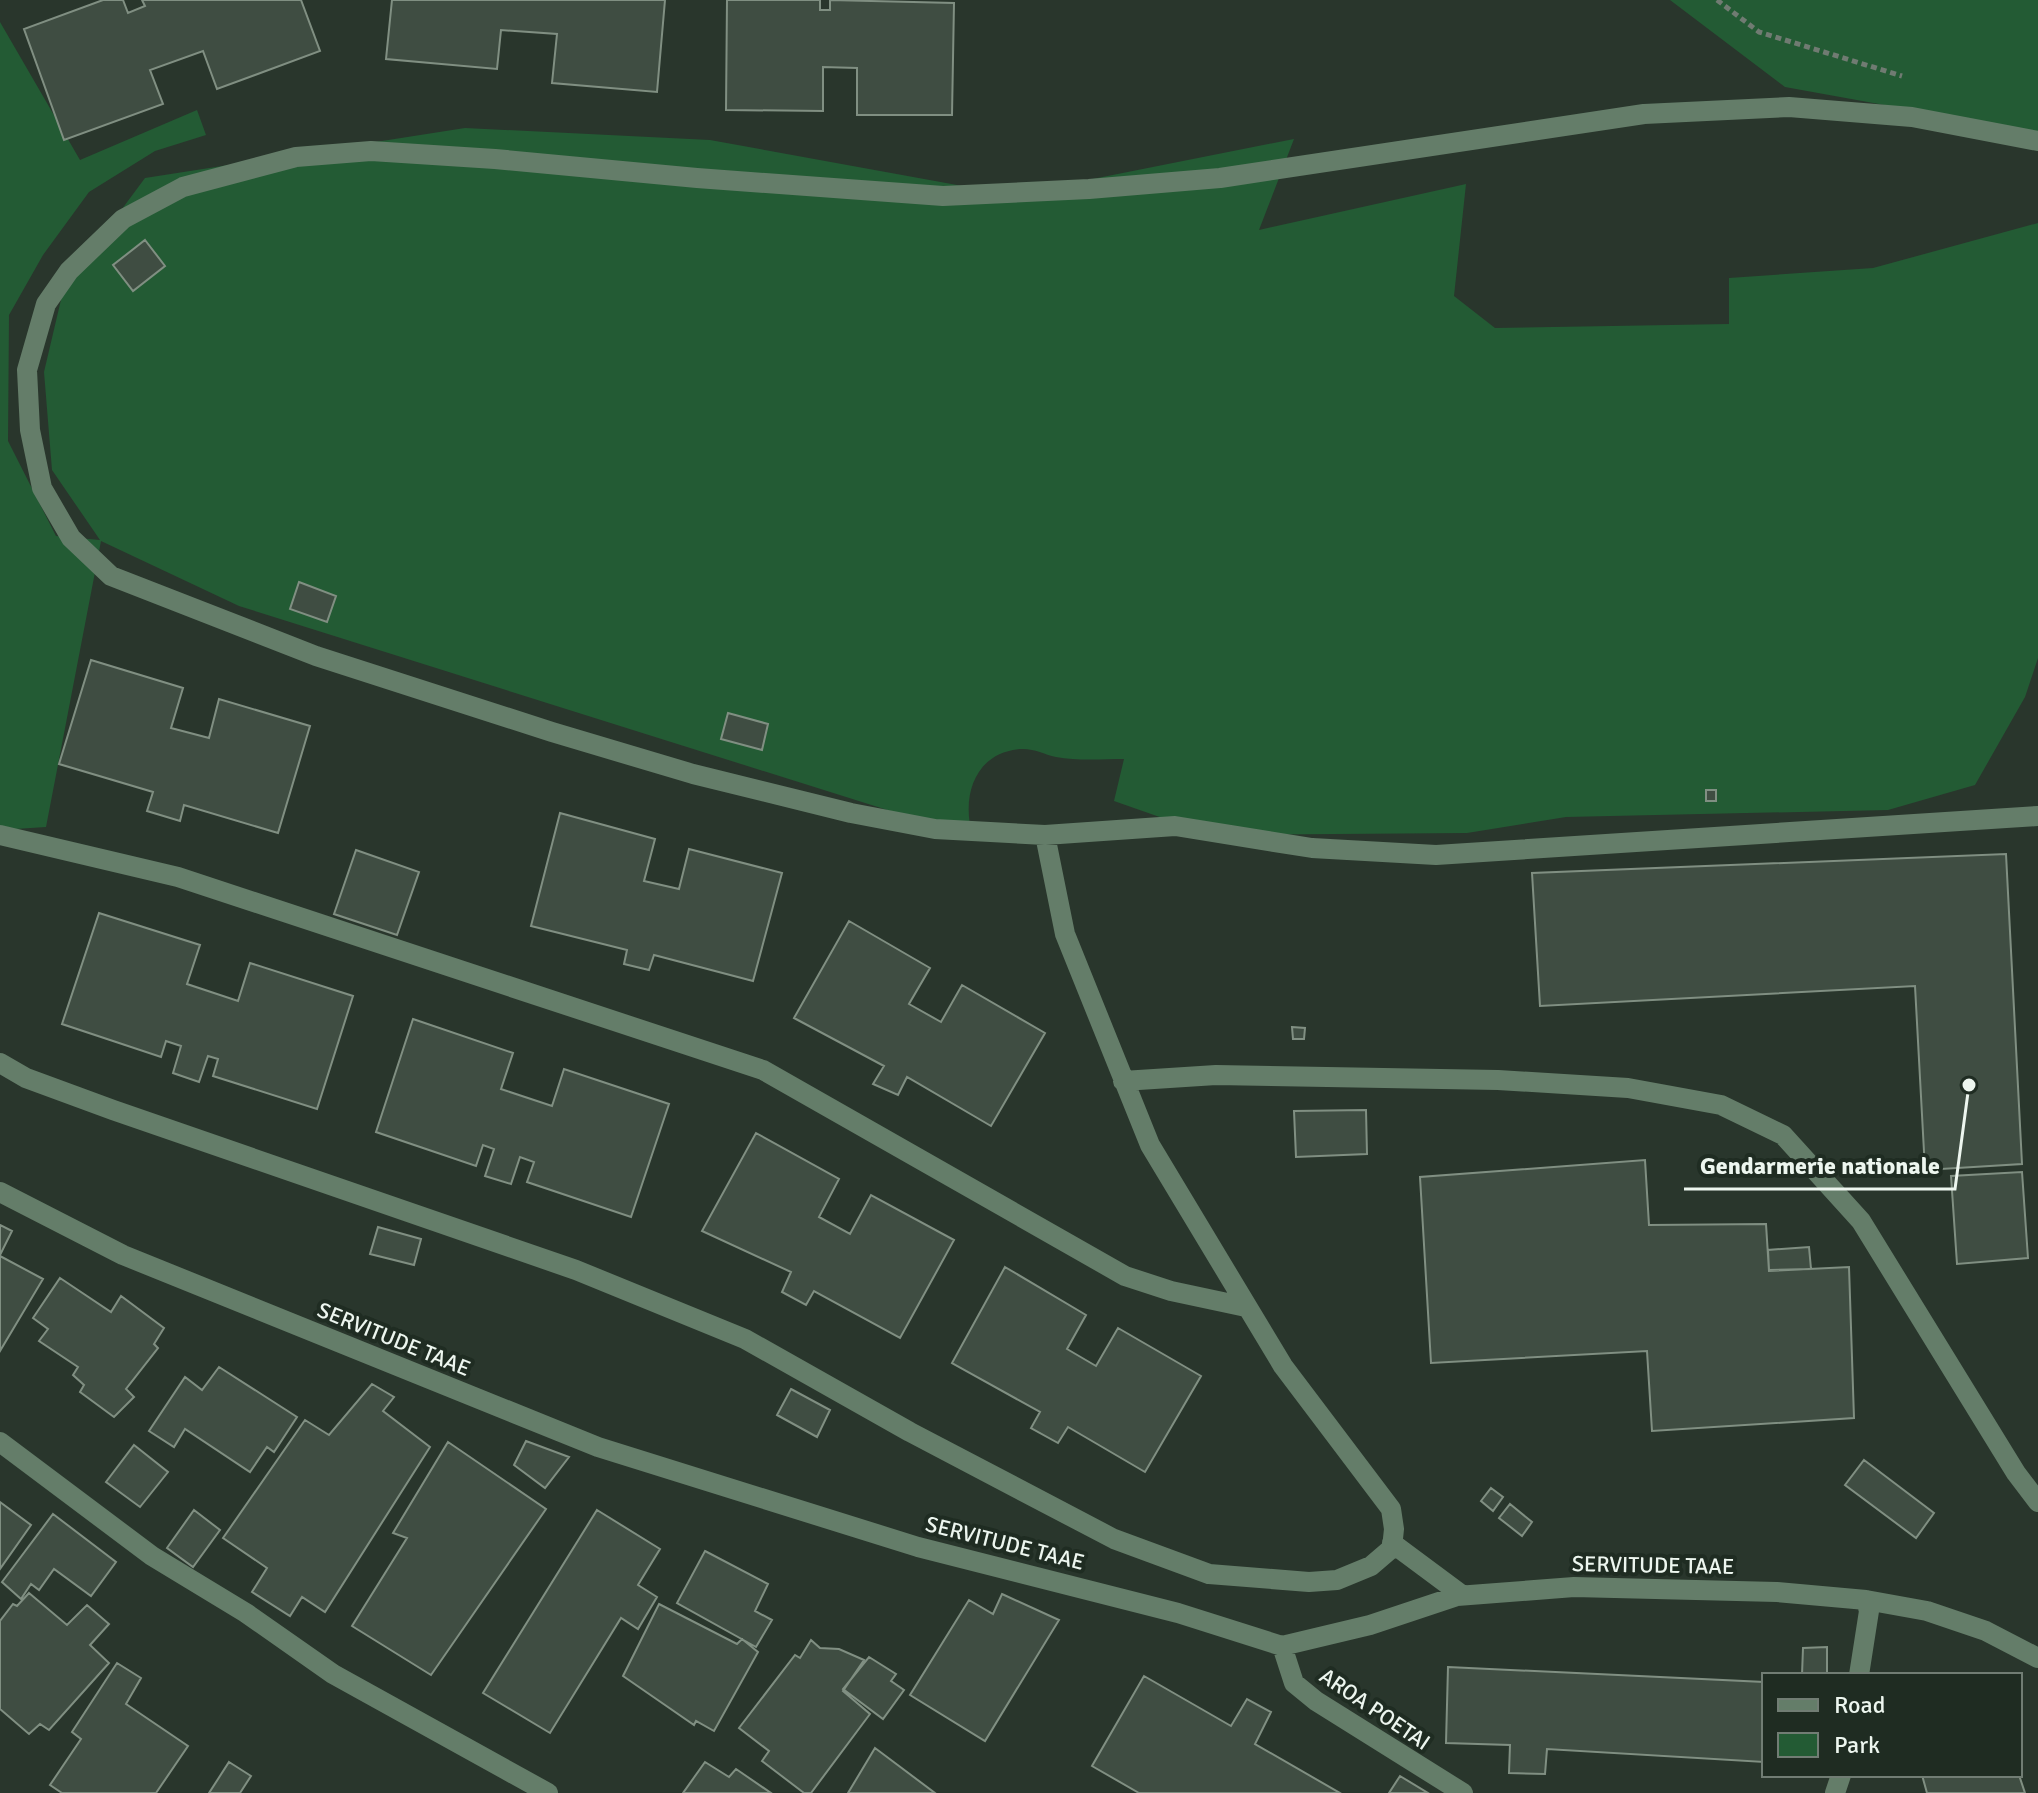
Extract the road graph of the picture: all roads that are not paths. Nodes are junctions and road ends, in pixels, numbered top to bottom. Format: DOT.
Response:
graph roads {
  1 [pos="2038,141"];
  2 [pos="2038,816"];
  3 [pos="0,835"];
  4 [pos="1045,835"];
  5 [pos="0,1063"];
  6 [pos="1123,1081"];
  7 [pos="0,1192"];
  8 [pos="1246,1307"];
  9 [pos="0,1442"];
  10 [pos="2038,1502"];
  11 [pos="1392,1543"];
  12 [pos="1462,1595"];
  13 [pos="1866,1600"];
  14 [pos="1282,1646"];
  15 [pos="2038,1658"];
  16 [pos="1859,1673"];
  17 [pos="548,1793"];
  18 [pos="1463,1793"];
  1 -- 4 [label="street"];
  2 -- 4 [label="street"];
  3 -- 8 [label="street"];
  4 -- 6 [label="street"];
  5 -- 11 [label="street"];
  6 -- 8 [label="street"];
  6 -- 10 [label="street"];
  7 -- 14 [label="street, SERVITUDE TAAE"];
  8 -- 11 [label="street"];
  9 -- 17 [label="street"];
  11 -- 12 [label="street"];
  12 -- 13 [label="street, SERVITUDE TAAE"];
  12 -- 14 [label="street, SERVITUDE TAAE"];
  13 -- 15 [label="street, SERVITUDE TAAE"];
  13 -- 16 [label="street"];
  14 -- 18 [label="street, AROA POETAI"];
}
